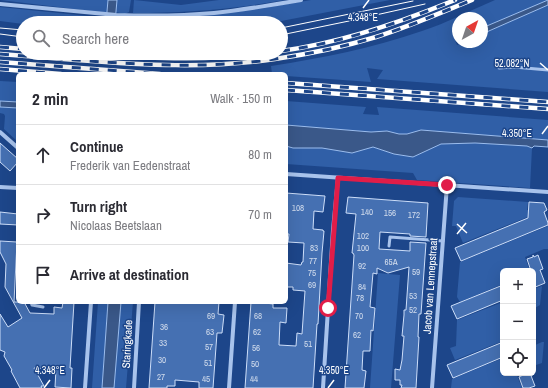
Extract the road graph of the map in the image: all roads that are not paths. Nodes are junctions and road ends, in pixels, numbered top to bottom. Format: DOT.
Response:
graph roads {
  1 [pos="301,0"];
  2 [pos="0,4"];
  3 [pos="499,68"];
  4 [pos="548,70"];
  5 [pos="0,132"];
  6 [pos="16,146"];
  7 [pos="288,174"];
  8 [pos="338,178"];
  9 [pos="447,185"];
  10 [pos="0,187"];
  11 [pos="16,188"];
  12 [pos="548,192"];
  13 [pos="443,241"];
  14 [pos="389,246"];
  15 [pos="32,304"];
  16 [pos="91,304"];
  17 [pos="139,304"];
  18 [pos="235,304"];
  19 [pos="43,307"];
  20 [pos="85,388"];
  21 [pos="134,388"];
  22 [pos="229,388"];
  23 [pos="323,388"];
  24 [pos="432,388"];
  1 -- 2 [label="street"];
  3 -- 4 [label="lane"];
  5 -- 6 [label="street"];
  7 -- 8 [label="street"];
  8 -- 9 [label="street"];
  8 -- 23 [label="street"];
  9 -- 12 [label="street"];
  9 -- 13 [label="street, Jacob van Lennepstraat"];
  10 -- 11 [label="street"];
  13 -- 14 [label="lane"];
  13 -- 24 [label="street, Jacob van Lennepstraat"];
  15 -- 19 [label="lane"];
  16 -- 20 [label="street"];
  17 -- 21 [label="street, Staringkade"];
  18 -- 22 [label="street"];
}
